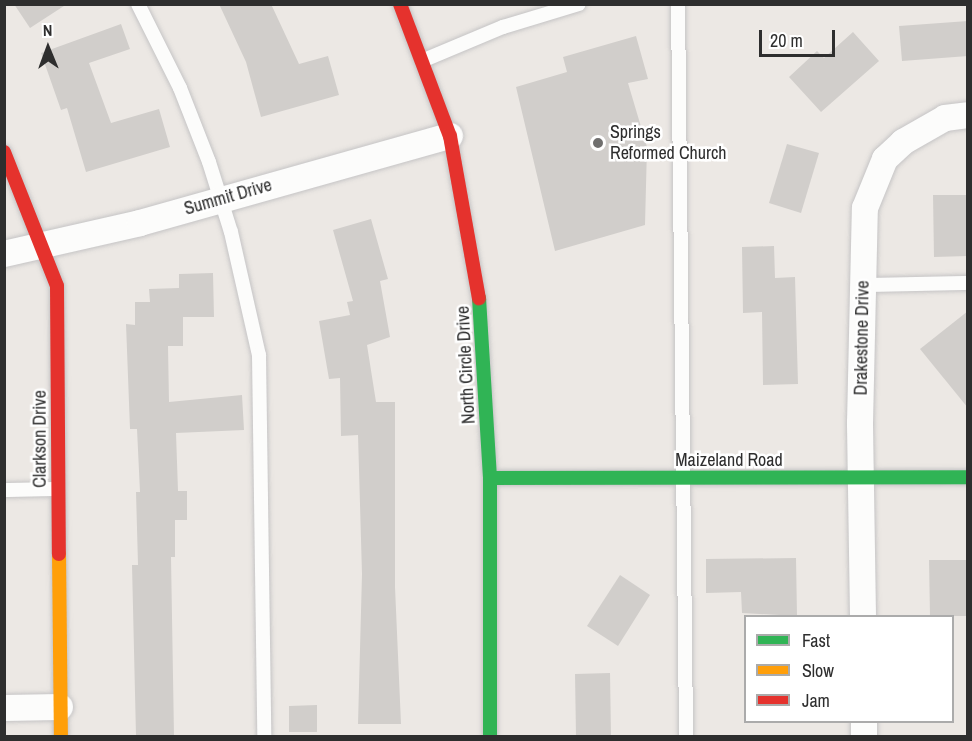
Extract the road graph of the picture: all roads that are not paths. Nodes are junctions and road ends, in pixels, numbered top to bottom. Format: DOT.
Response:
graph roads {
  1 [pos="138,4"];
  2 [pos="400,4"];
  3 [pos="579,4"];
  4 [pos="678,4"];
  5 [pos="424,60"];
  6 [pos="968,115"];
  7 [pos="450,136"];
  8 [pos="4,152"];
  9 [pos="221,199"];
  10 [pos="40,247"];
  11 [pos="4,254"];
  12 [pos="968,283"];
  13 [pos="864,285"];
  14 [pos="682,477"];
  15 [pos="968,477"];
  16 [pos="490,478"];
  17 [pos="861,478"];
  18 [pos="58,489"];
  19 [pos="4,490"];
  20 [pos="863,615"];
  21 [pos="60,707"];
  22 [pos="4,708"];
  23 [pos="60,736"];
  24 [pos="264,736"];
  25 [pos="490,736"];
  26 [pos="686,736"];
  1 -- 9 [label="lane"];
  2 -- 5 [label="main road, North Circle Drive"];
  3 -- 5 [label="lane"];
  4 -- 14 [label="lane"];
  5 -- 7 [label="main road, North Circle Drive"];
  6 -- 13 [label="street, Drakestone Drive"];
  7 -- 9 [label="street, Summit Drive"];
  7 -- 16 [label="main road, North Circle Drive"];
  8 -- 10 [label="main road, Clarkson Drive"];
  9 -- 10 [label="street, Summit Drive"];
  9 -- 24 [label="lane"];
  10 -- 11 [label="street, Summit Drive"];
  10 -- 18 [label="main road, Clarkson Drive"];
  12 -- 13 [label="lane"];
  13 -- 17 [label="street, Drakestone Drive"];
  14 -- 16 [label="main road, Maizeland Road"];
  14 -- 17 [label="main road, Maizeland Road"];
  14 -- 26 [label="lane"];
  15 -- 17 [label="main road, Maizeland Road"];
  16 -- 25 [label="main road, North Circle Drive"];
  17 -- 20 [label="street, Drakestone Drive"];
  18 -- 19 [label="lane"];
  18 -- 21 [label="main road, Clarkson Drive"];
  21 -- 22 [label="street"];
  21 -- 23 [label="main road, Clarkson Drive"];
}
